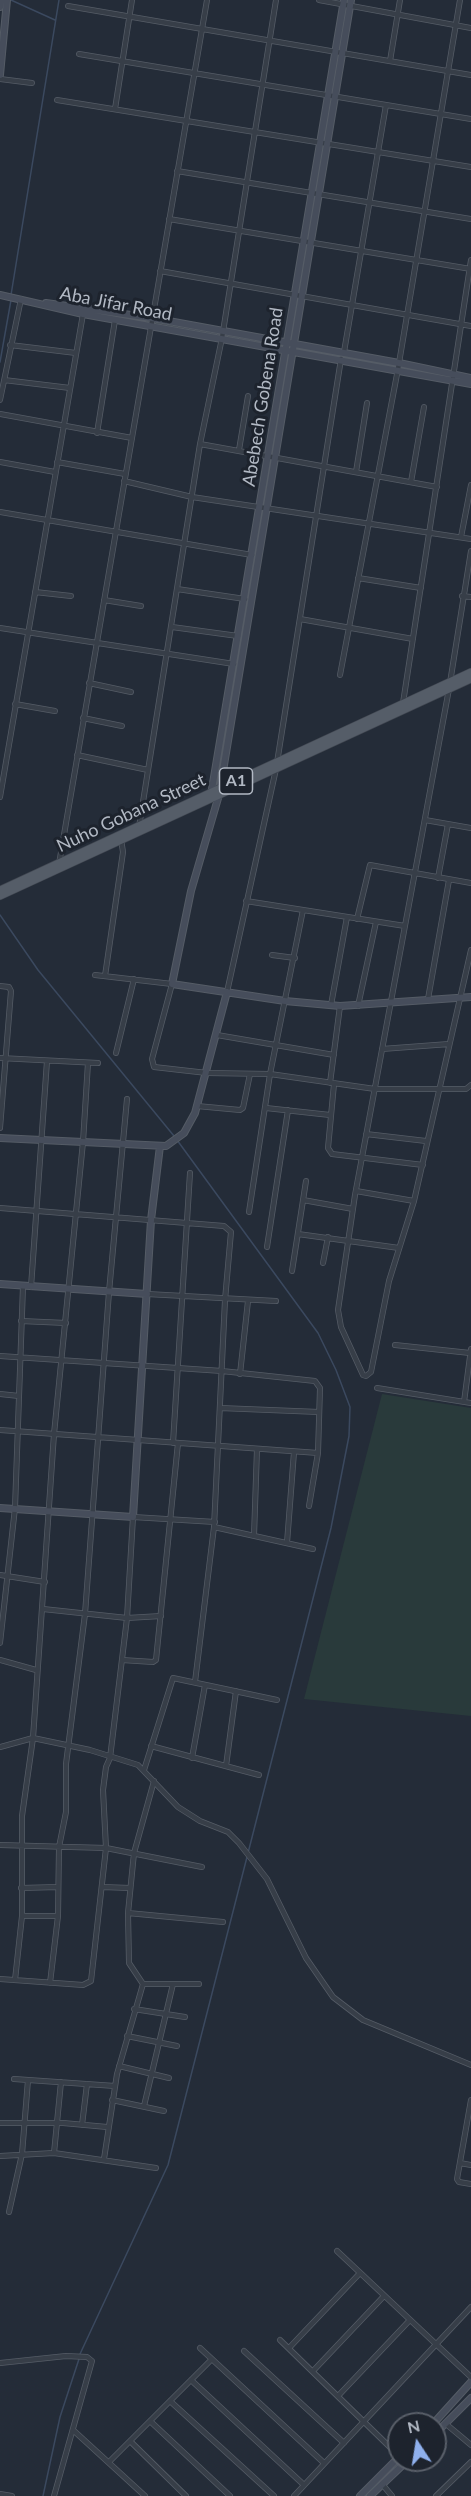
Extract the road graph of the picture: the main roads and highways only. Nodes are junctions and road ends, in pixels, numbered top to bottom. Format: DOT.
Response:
graph roads {
  1 [pos="471,672"];
  2 [pos="471,679"];
  3 [pos="449,685"];
  4 [pos="277,765"];
  5 [pos="0,890"];
  1 -- 3 [label="main road, Nuho Gobana Street / A1"];
  2 -- 3 [label="main road, Nuho Gobana Street / A1"];
  3 -- 4 [label="main road, Nuho Gobana Street / A1"];
  3 -- 4 [label="main road, Nuho Gobana Street / A1"];
  4 -- 5 [label="main road, Nuho Gobana Street / A1"];
}
